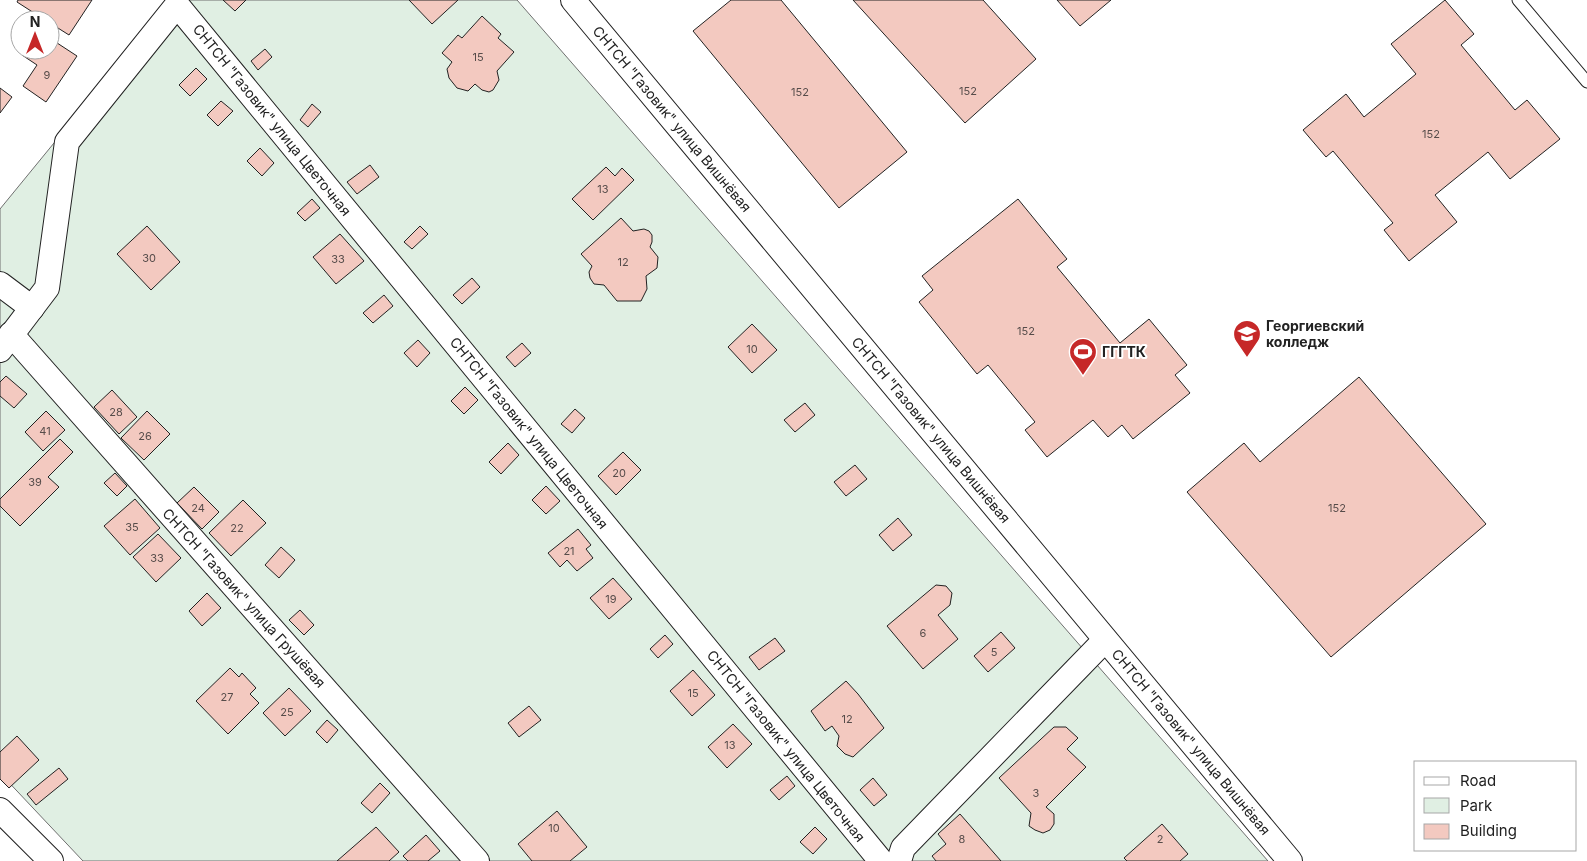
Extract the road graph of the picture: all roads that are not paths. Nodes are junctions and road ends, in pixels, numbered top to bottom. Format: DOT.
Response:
graph roads {
  1 [pos="573,0"];
  2 [pos="1518,0"];
  3 [pos="1587,82"];
  4 [pos="0,284"];
  5 [pos="32,308"];
  6 [pos="5,342"];
  7 [pos="1106,640"];
  8 [pos="0,810"];
  9 [pos="51,861"];
  10 [pos="477,861"];
  11 [pos="881,861"];
  12 [pos="898,861"];
  13 [pos="1290,861"];
  1 -- 7 [label="street, СНТСН \"Газовик\" улица Вишнёвая"];
  2 -- 3 [label="lane"];
  4 -- 5 [label="street"];
  5 -- 6 [label="street"];
  5 -- 11 [label="street, СНТСН \"Газовик\" улица Цветочная"];
  6 -- 10 [label="street, СНТСН \"Газовик\" улица Грушёвая"];
  7 -- 12 [label="street"];
  7 -- 13 [label="street, СНТСН \"Газовик\" улица Вишнёвая"];
  8 -- 9 [label="street"];
}
